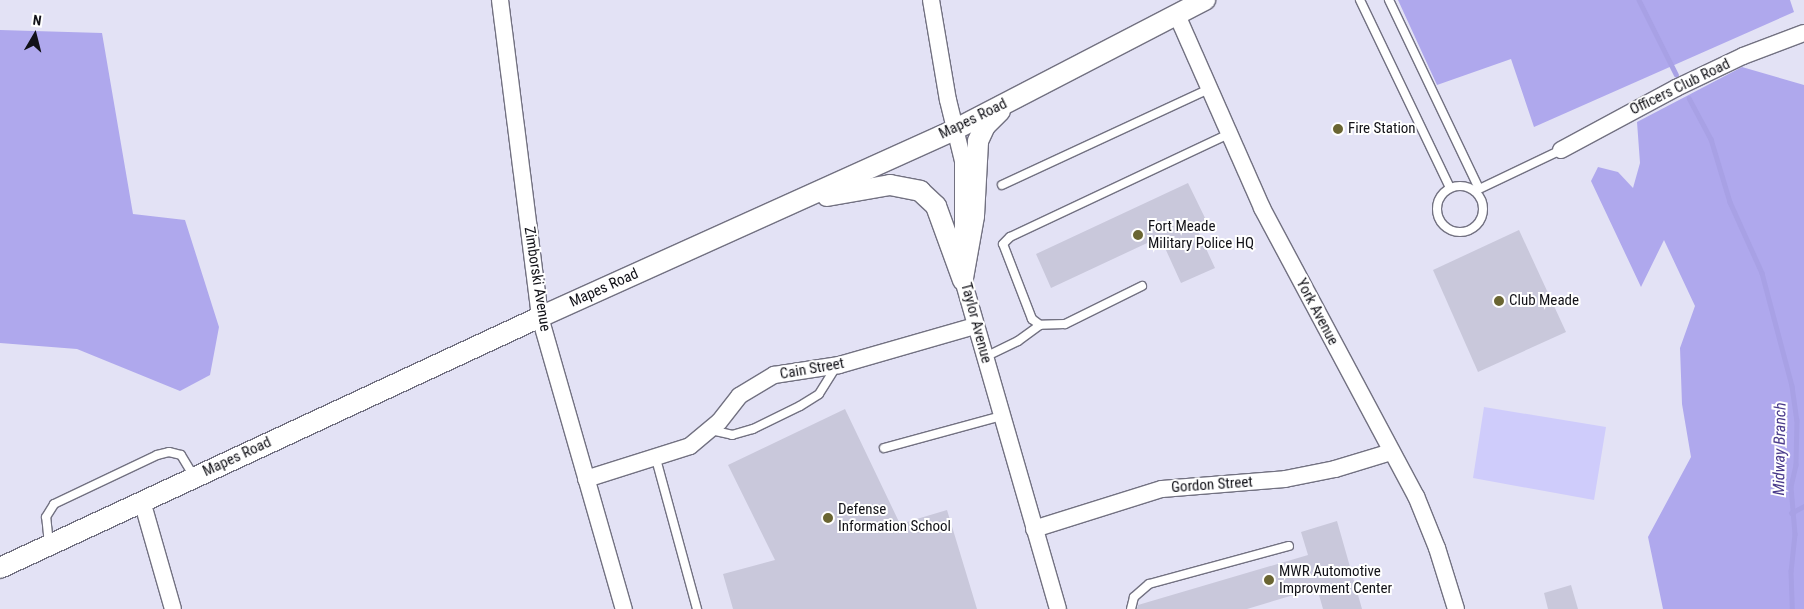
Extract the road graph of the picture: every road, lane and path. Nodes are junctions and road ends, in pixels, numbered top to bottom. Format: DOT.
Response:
graph roads {
  1 [pos="500,0"];
  2 [pos="931,0"];
  3 [pos="1205,0"];
  4 [pos="1360,0"];
  5 [pos="1389,0"];
  6 [pos="1177,15"];
  7 [pos="1804,33"];
  8 [pos="1209,89"];
  9 [pos="1008,102"];
  10 [pos="954,130"];
  11 [pos="1229,134"];
  12 [pos="1561,150"];
  13 [pos="1002,185"];
  14 [pos="1450,188"];
  15 [pos="1476,189"];
  16 [pos="786,205"];
  17 [pos="963,280"];
  18 [pos="1142,286"];
  19 [pos="540,317"];
  20 [pos="1040,325"];
  21 [pos="975,326"];
  22 [pos="985,357"];
  23 [pos="836,366"];
  24 [pos="1002,416"];
  25 [pos="711,430"];
  26 [pos="884,448"];
  27 [pos="1392,452"];
  28 [pos="656,459"];
  29 [pos="194,477"];
  30 [pos="586,479"];
  31 [pos="142,501"];
  32 [pos="1034,529"];
  33 [pos="49,545"];
  34 [pos="1289,546"];
  35 [pos="0,568"];
  36 [pos="173,609"];
  37 [pos="624,609"];
  38 [pos="696,609"];
  39 [pos="1058,609"];
  40 [pos="1131,609"];
  41 [pos="1456,609"];
  1 -- 19 [label="street, Zimborski Avenue"];
  2 -- 10 [label="street, Taylor Avenue"];
  3 -- 6 [label="street, Mapes Road"];
  4 -- 14 [label="lane"];
  5 -- 15 [label="lane"];
  6 -- 8 [label="street, York Avenue"];
  6 -- 9 [label="street, Mapes Road"];
  7 -- 12 [label="street, Officers Club Road"];
  8 -- 11 [label="street, York Avenue"];
  8 -- 13 [label="lane"];
  9 -- 10 [label="street, Mapes Road"];
  9 -- 17 [label="street"];
  10 -- 16 [label="street, Mapes Road"];
  10 -- 17 [label="street, Taylor Avenue"];
  11 -- 20 [label="lane"];
  11 -- 27 [label="street, York Avenue"];
  12 -- 15 [label="lane"];
  14 -- 15 [label="lane"];
  14 -- 15 [label="lane"];
  16 -- 17 [label="street"];
  16 -- 19 [label="street, Mapes Road"];
  17 -- 21 [label="street, Taylor Avenue"];
  18 -- 20 [label="lane"];
  19 -- 29 [label="street, Mapes Road"];
  19 -- 30 [label="street, Zimborski Avenue"];
  20 -- 22 [label="lane"];
  21 -- 22 [label="street, Taylor Avenue"];
  21 -- 23 [label="street, Cain Street"];
  22 -- 24 [label="street, Taylor Avenue"];
  23 -- 25 [label="street, Cain Street"];
  23 -- 25 [label="lane"];
  24 -- 26 [label="lane"];
  24 -- 32 [label="street, Taylor Avenue"];
  25 -- 28 [label="street, Cain Street"];
  27 -- 32 [label="street, Gordon Street"];
  27 -- 41 [label="street, York Avenue"];
  28 -- 30 [label="street, Cain Street"];
  28 -- 38 [label="lane"];
  29 -- 31 [label="street, Mapes Road"];
  29 -- 33 [label="lane"];
  30 -- 37 [label="street, Zimborski Avenue"];
  31 -- 33 [label="street, Mapes Road"];
  31 -- 36 [label="street"];
  32 -- 39 [label="street, Taylor Avenue"];
  33 -- 35 [label="street, Mapes Road"];
  34 -- 40 [label="lane"];
}
